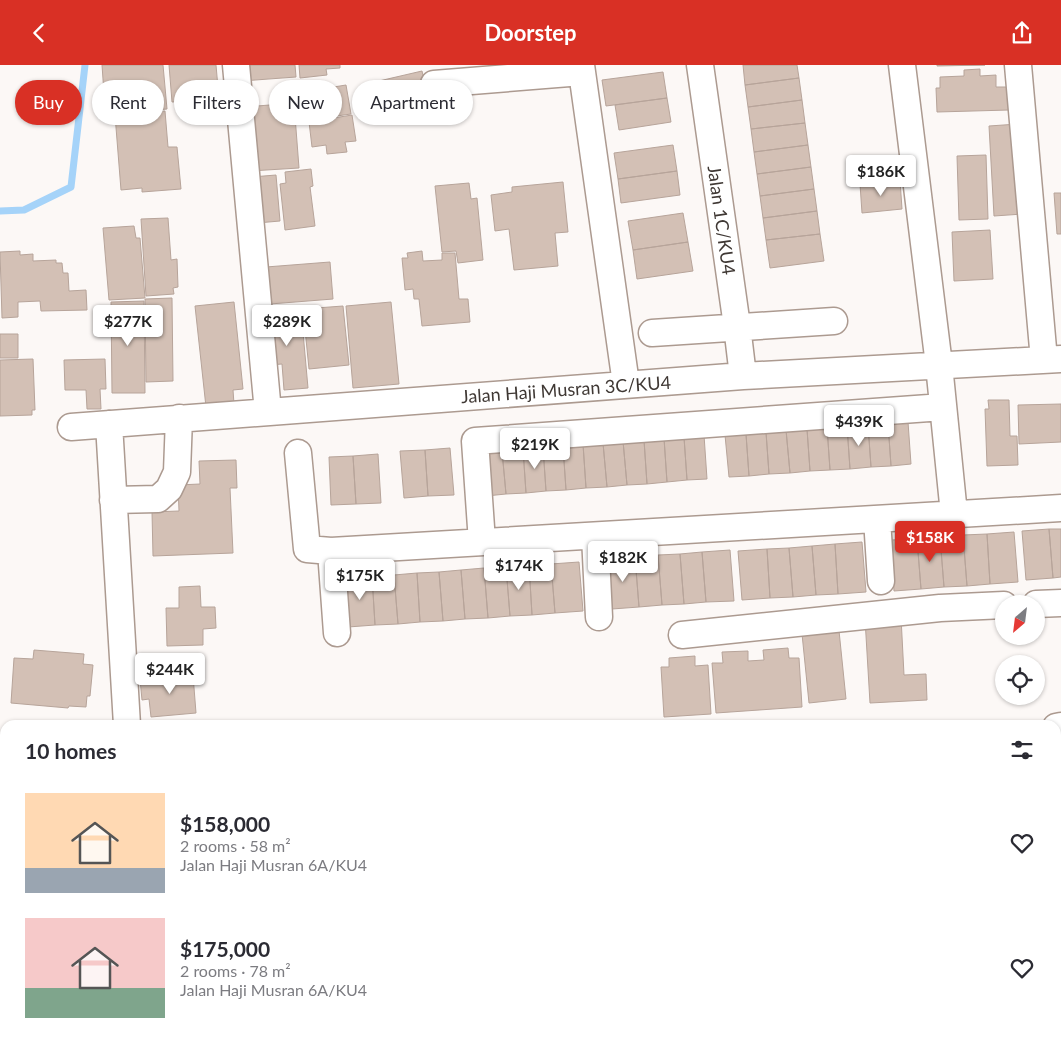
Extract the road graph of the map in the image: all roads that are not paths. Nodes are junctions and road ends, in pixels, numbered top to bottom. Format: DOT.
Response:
graph roads {
  1 [pos="236,65"];
  2 [pos="700,65"];
  3 [pos="902,65"];
  4 [pos="1018,65"];
  5 [pos="582,69"];
  6 [pos="473,80"];
  7 [pos="834,321"];
  8 [pos="737,326"];
  9 [pos="652,333"];
  10 [pos="1053,360"];
  11 [pos="939,365"];
  12 [pos="743,375"];
  13 [pos="626,384"];
  14 [pos="943,407"];
  15 [pos="268,412"];
  16 [pos="179,419"];
  17 [pos="109,425"];
  18 [pos="72,427"];
  19 [pos="298,453"];
  20 [pos="113,500"];
  21 [pos="1061,507"];
  22 [pos="954,514"];
  23 [pos="877,519"];
  24 [pos="594,536"];
  25 [pos="482,542"];
  26 [pos="331,551"];
  27 [pos="882,581"];
  28 [pos="1061,603"];
  29 [pos="1045,604"];
  30 [pos="995,605"];
  31 [pos="599,617"];
  32 [pos="337,633"];
  33 [pos="682,635"];
  34 [pos="127,720"];
  1 -- 15 [label="street"];
  2 -- 8 [label="street, Jalan 1C/KU4"];
  3 -- 11 [label="street"];
  4 -- 10 [label="street"];
  5 -- 6 [label="street"];
  5 -- 13 [label="street"];
  7 -- 8 [label="street"];
  8 -- 9 [label="street"];
  8 -- 12 [label="street, Jalan 1C/KU4"];
  10 -- 11 [label="street, Jalan Haji Musran 3C/KU4"];
  11 -- 12 [label="street, Jalan Haji Musran 3C/KU4"];
  11 -- 14 [label="street"];
  12 -- 13 [label="street, Jalan Haji Musran 3C/KU4"];
  13 -- 15 [label="street, Jalan Haji Musran 3C/KU4"];
  14 -- 22 [label="street"];
  14 -- 25 [label="street"];
  15 -- 16 [label="street, Jalan Haji Musran 3C/KU4"];
  16 -- 17 [label="street, Jalan Haji Musran 3C/KU4"];
  16 -- 20 [label="street"];
  17 -- 18 [label="street, Jalan Haji Musran 3C/KU4"];
  17 -- 20 [label="street"];
  19 -- 26 [label="street"];
  20 -- 34 [label="street"];
  21 -- 22 [label="street"];
  22 -- 23 [label="street"];
  23 -- 24 [label="street"];
  23 -- 27 [label="street"];
  24 -- 25 [label="street"];
  24 -- 31 [label="street"];
  25 -- 26 [label="street"];
  26 -- 32 [label="street"];
  28 -- 29 [label="street"];
  30 -- 33 [label="street"];
}
